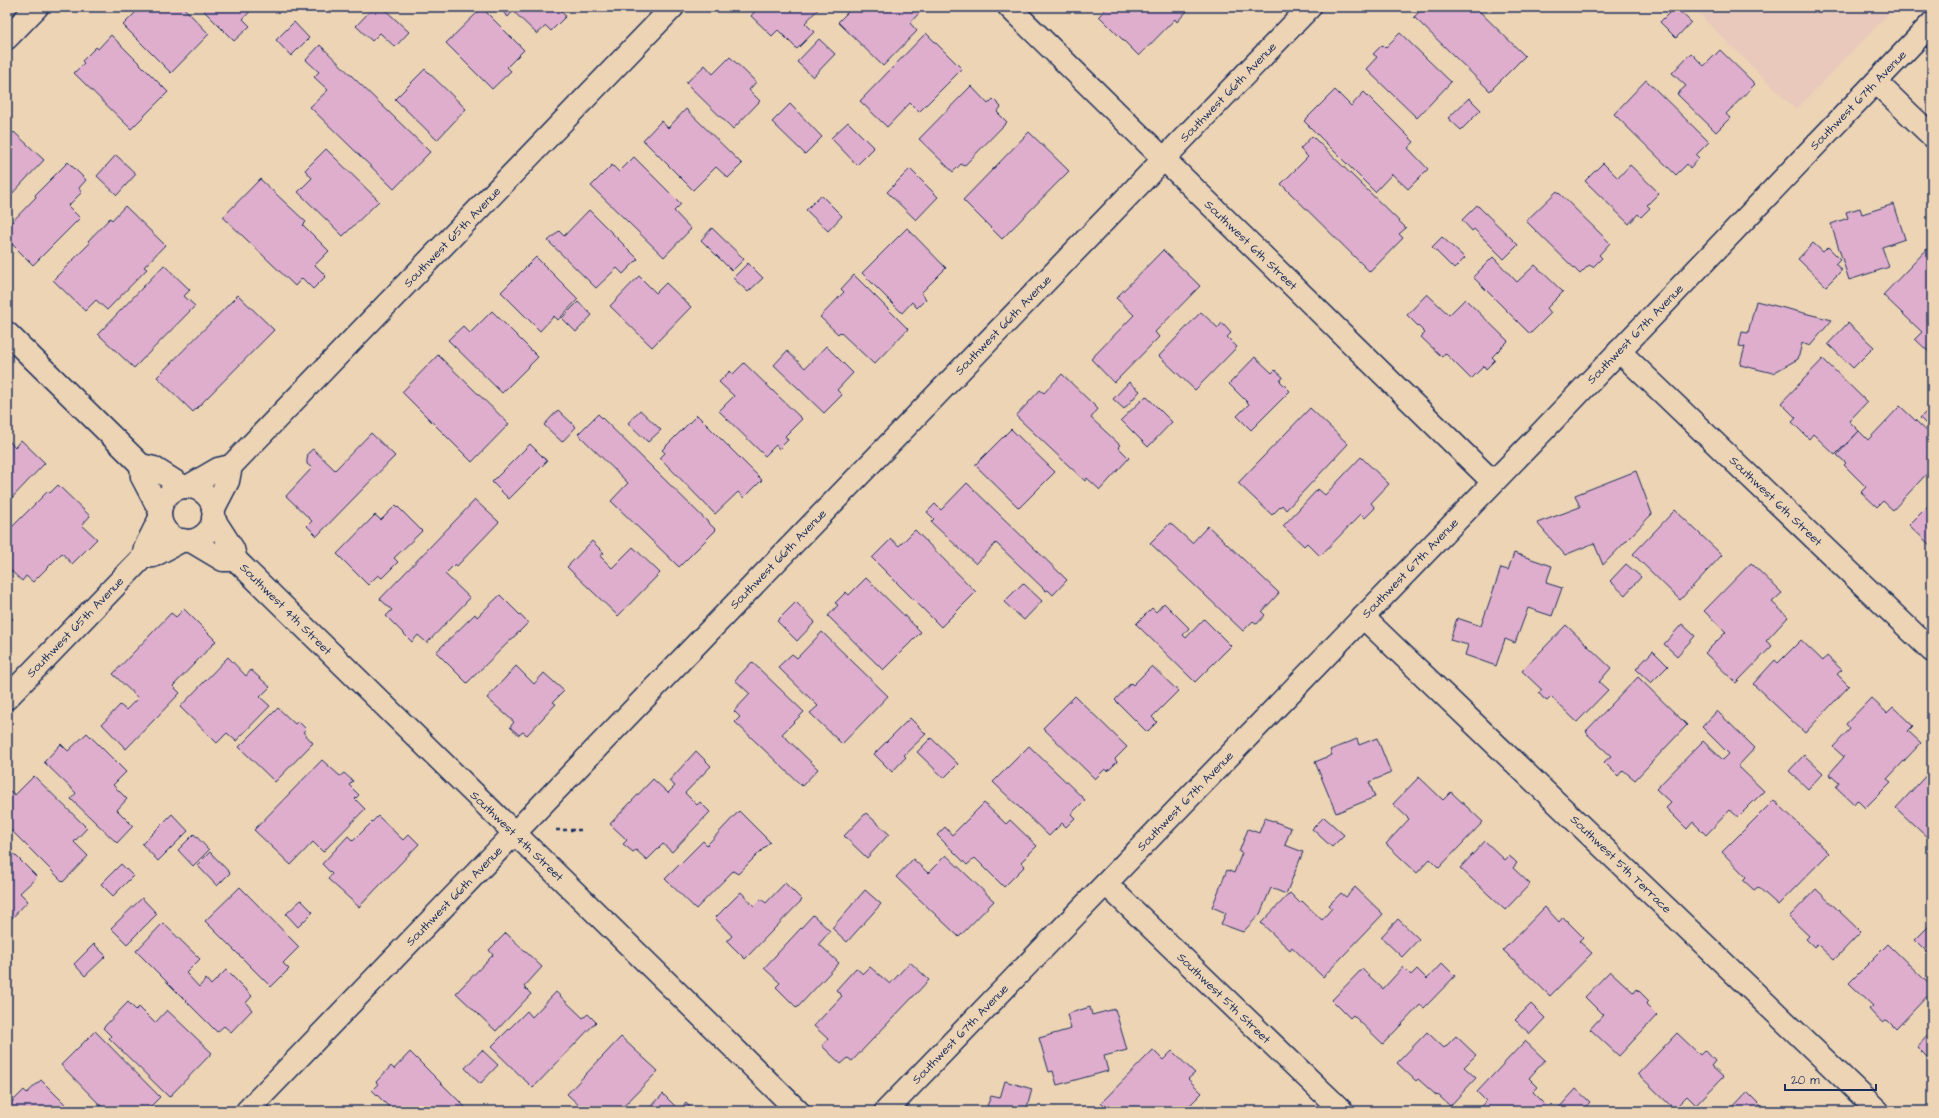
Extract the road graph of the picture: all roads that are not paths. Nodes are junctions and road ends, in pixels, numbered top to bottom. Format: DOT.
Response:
graph roads {
  1 [pos="37,7"];
  2 [pos="673,7"];
  3 [pos="1009,7"];
  4 [pos="1310,7"];
  5 [pos="1932,23"];
  6 [pos="7,38"];
  7 [pos="1876,82"];
  8 [pos="1932,136"];
  9 [pos="1164,159"];
  10 [pos="7,333"];
  11 [pos="1619,351"];
  12 [pos="141,466"];
  13 [pos="231,466"];
  14 [pos="1494,482"];
  15 [pos="186,487"];
  16 [pos="160,514"];
  17 [pos="213,514"];
  18 [pos="187,540"];
  19 [pos="143,557"];
  20 [pos="236,560"];
  21 [pos="1363,617"];
  22 [pos="1932,651"];
  23 [pos="7,698"];
  24 [pos="514,833"];
  25 [pos="1106,884"];
  26 [pos="247,1111"];
  27 [pos="798,1111"];
  28 [pos="886,1111"];
  29 [pos="1342,1111"];
  30 [pos="1878,1111"];
  1 -- 6 [label="street"];
  2 -- 13 [label="street, Southwest 65th Avenue"];
  3 -- 9 [label="street, Southwest 6th Street"];
  4 -- 9 [label="street, Southwest 66th Avenue"];
  5 -- 7 [label="street, Southwest 67th Avenue"];
  7 -- 8 [label="street"];
  7 -- 11 [label="street, Southwest 67th Avenue"];
  9 -- 14 [label="street, Southwest 6th Street"];
  9 -- 24 [label="street, Southwest 66th Avenue"];
  10 -- 12 [label="street, Southwest 4th Street"];
  11 -- 14 [label="street, Southwest 67th Avenue"];
  11 -- 22 [label="street, Southwest 6th Street"];
  12 -- 15 [label="street, Southwest 4th Street"];
  12 -- 16 [label="street, Southwest 4th Street"];
  13 -- 15 [label="street, Southwest 65th Avenue"];
  13 -- 17 [label="street, Southwest 65th Avenue"];
  14 -- 21 [label="street, Southwest 67th Avenue"];
  15 -- 16 [label="street"];
  15 -- 17 [label="street, Southwest 4th Street"];
  16 -- 18 [label="street, Southwest 4th Street"];
  16 -- 19 [label="street, Southwest 65th Avenue"];
  17 -- 18 [label="street"];
  17 -- 20 [label="street, Southwest 4th Street"];
  18 -- 19 [label="street, Southwest 65th Avenue"];
  18 -- 20 [label="street, Southwest 4th Street"];
  19 -- 23 [label="street, Southwest 65th Avenue"];
  20 -- 24 [label="street, Southwest 4th Street"];
  21 -- 25 [label="street, Southwest 67th Avenue"];
  21 -- 30 [label="street, Southwest 5th Terrace"];
  24 -- 26 [label="street, Southwest 66th Avenue"];
  24 -- 27 [label="street, Southwest 4th Street"];
  25 -- 28 [label="street, Southwest 67th Avenue"];
  25 -- 29 [label="street, Southwest 5th Street"];
}
